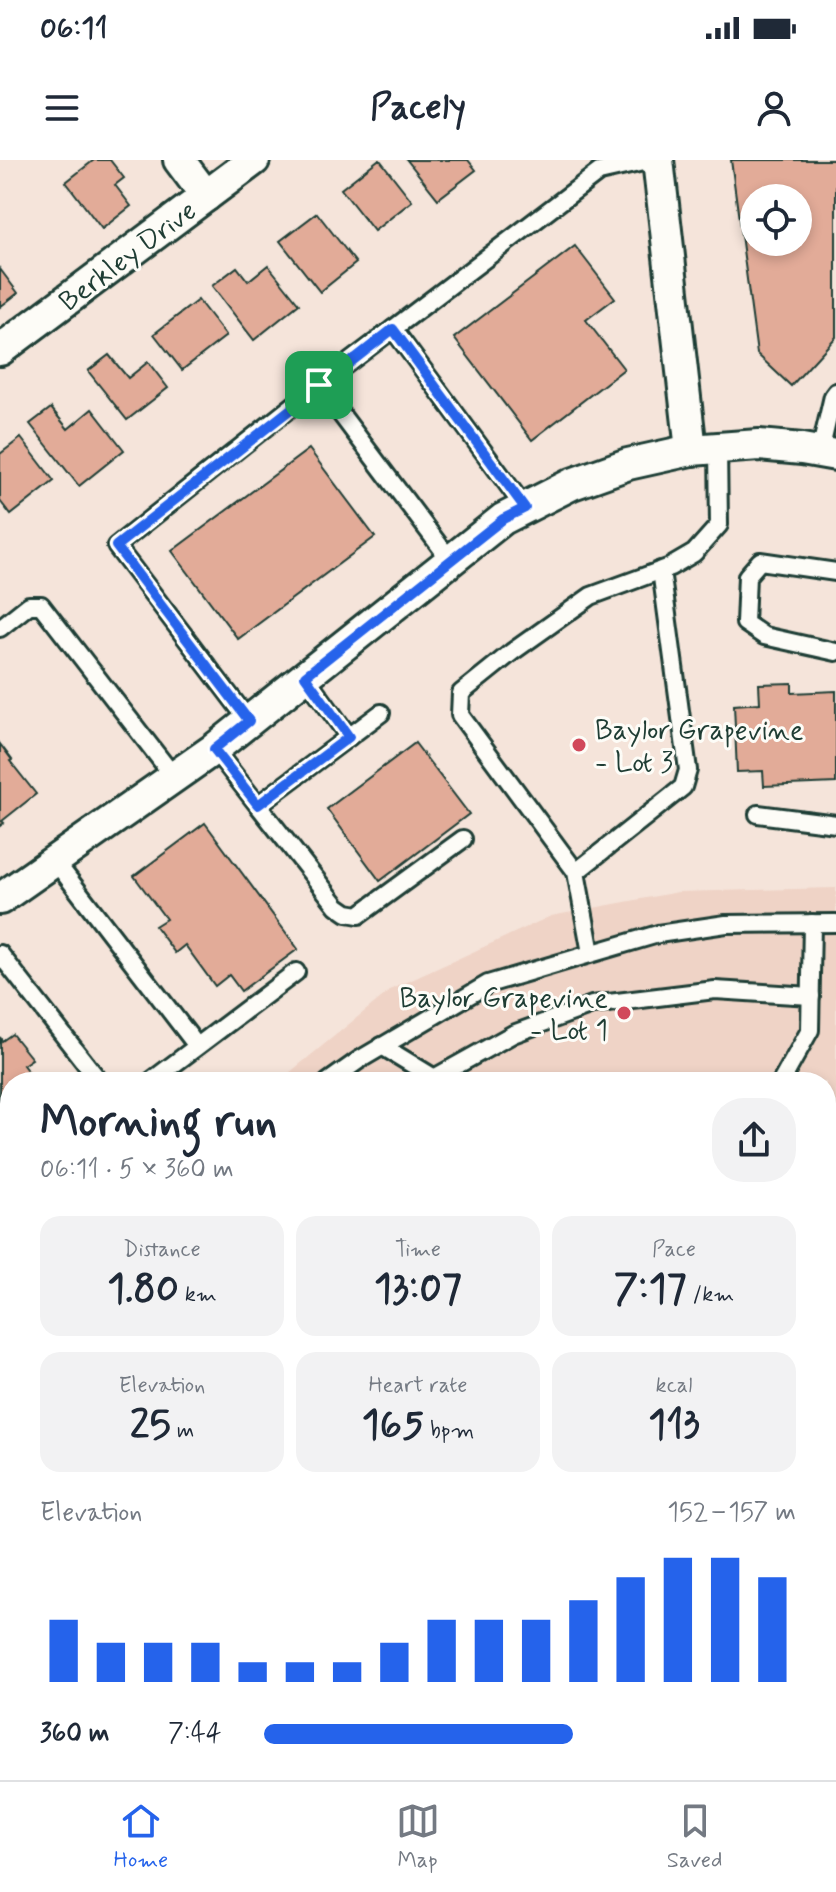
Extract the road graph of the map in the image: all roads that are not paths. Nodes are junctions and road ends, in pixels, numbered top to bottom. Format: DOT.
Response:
graph roads {
  1 [pos="179,160"];
  2 [pos="254,160"];
  3 [pos="655,160"];
  4 [pos="206,196"];
  5 [pos="393,329"];
  6 [pos="0,350"];
  7 [pos="319,385"];
  8 [pos="836,392"];
  9 [pos="704,449"];
  10 [pos="828,453"];
  11 [pos="525,508"];
  12 [pos="451,561"];
  13 [pos="661,570"];
  14 [pos="836,572"];
  15 [pos="0,628"];
  16 [pos="836,652"];
  17 [pos="305,676"];
  18 [pos="381,713"];
  19 [pos="249,721"];
  20 [pos="349,737"];
  21 [pos="214,749"];
  22 [pos="174,777"];
  23 [pos="258,805"];
  24 [pos="758,814"];
  25 [pos="836,824"];
  26 [pos="463,839"];
  27 [pos="55,861"];
  28 [pos="576,872"];
  29 [pos="0,899"];
  30 [pos="812,923"];
  31 [pos="836,923"];
  32 [pos="591,953"];
  33 [pos="0,954"];
  34 [pos="296,972"];
  35 [pos="811,996"];
  36 [pos="197,1046"];
  37 [pos="382,1046"];
  38 [pos="92,1072"];
  39 [pos="163,1072"];
  40 [pos="343,1072"];
  41 [pos="421,1072"];
  42 [pos="450,1072"];
  43 [pos="787,1072"];
  1 -- 4 [label="street"];
  2 -- 4 [label="street, Berkley Drive"];
  3 -- 5 [label="lane"];
  3 -- 9 [label="street"];
  4 -- 6 [label="street, Berkley Drive"];
  5 -- 7 [label="lane"];
  5 -- 11 [label="lane"];
  7 -- 12 [label="lane"];
  7 -- 19 [label="lane"];
  8 -- 10 [label="lane"];
  9 -- 10 [label="street"];
  9 -- 11 [label="street"];
  9 -- 13 [label="lane"];
  11 -- 12 [label="street"];
  12 -- 17 [label="street"];
  13 -- 28 [label="lane"];
  13 -- 28 [label="lane"];
  14 -- 16 [label="lane"];
  15 -- 22 [label="lane"];
  17 -- 19 [label="street"];
  17 -- 20 [label="lane"];
  18 -- 20 [label="lane"];
  19 -- 21 [label="street"];
  20 -- 23 [label="lane"];
  21 -- 22 [label="street"];
  21 -- 23 [label="lane"];
  22 -- 27 [label="street"];
  23 -- 26 [label="lane"];
  24 -- 25 [label="lane"];
  27 -- 29 [label="street"];
  27 -- 36 [label="lane"];
  28 -- 32 [label="lane"];
  30 -- 31 [label="lane"];
  30 -- 32 [label="lane"];
  30 -- 35 [label="lane"];
  32 -- 37 [label="lane"];
  33 -- 38 [label="lane"];
  34 -- 36 [label="lane"];
  35 -- 42 [label="lane"];
  35 -- 43 [label="lane"];
  36 -- 39 [label="lane"];
  37 -- 40 [label="lane"];
  37 -- 41 [label="lane"];
}
